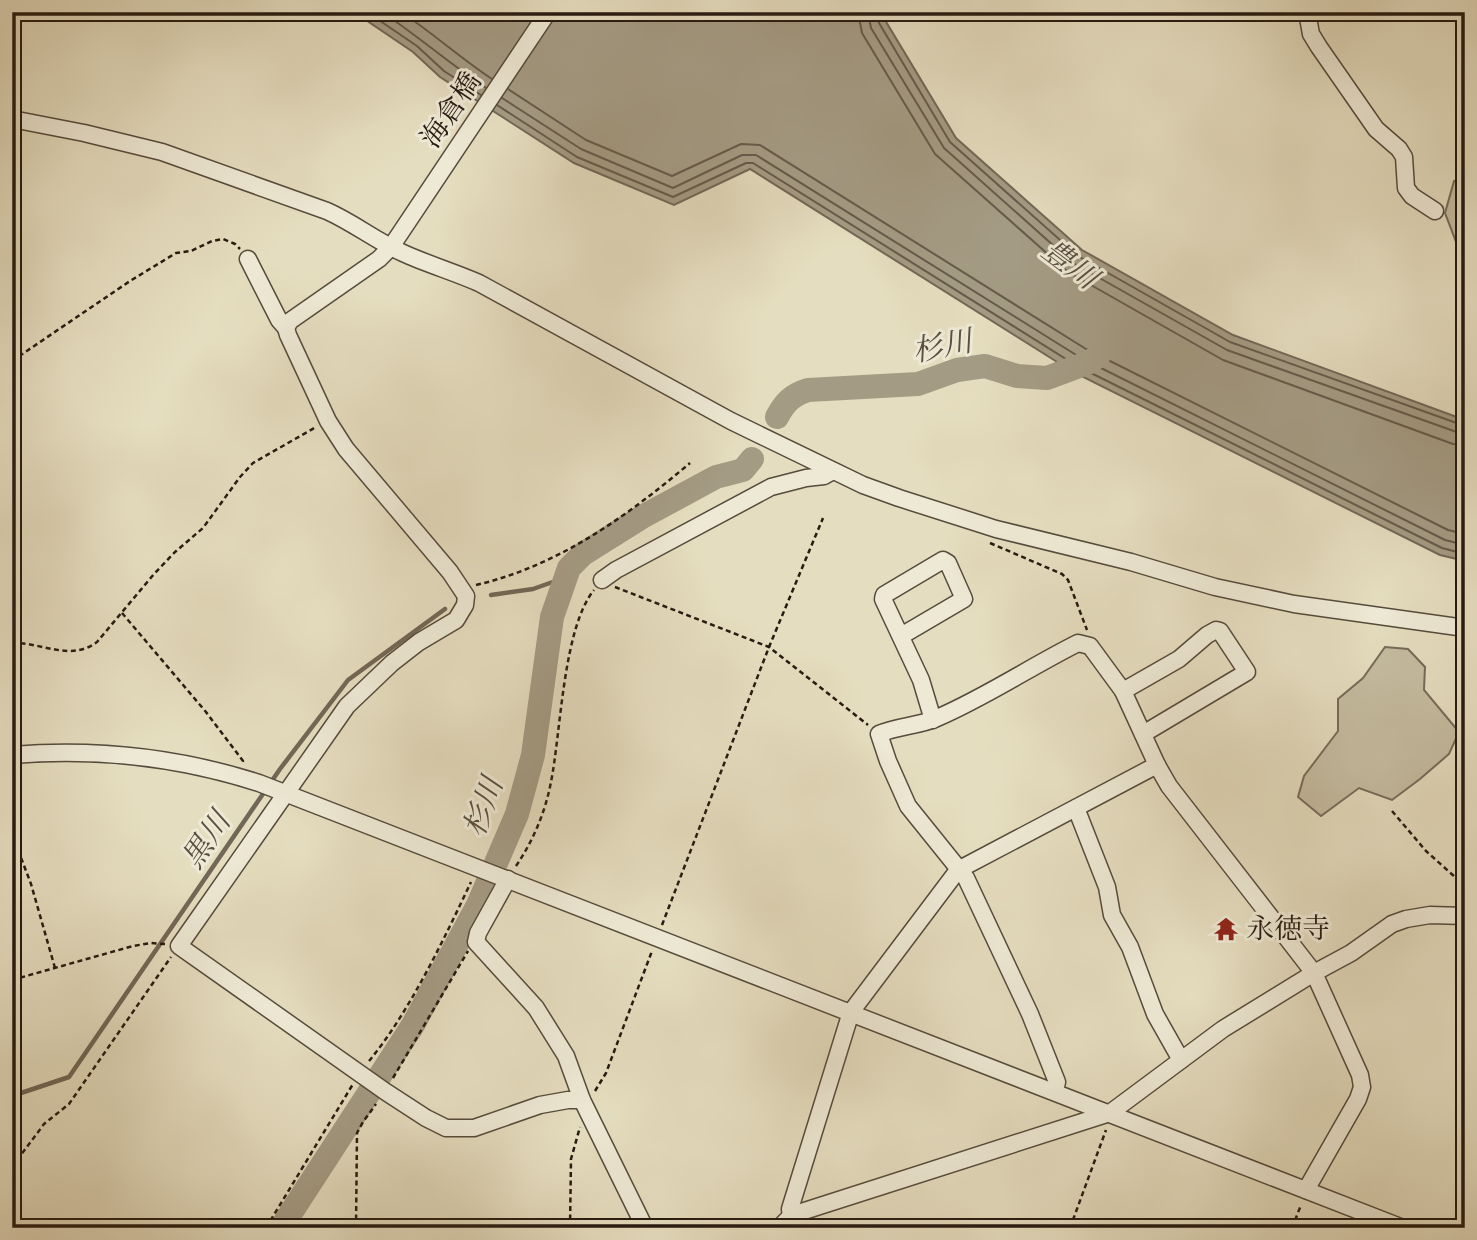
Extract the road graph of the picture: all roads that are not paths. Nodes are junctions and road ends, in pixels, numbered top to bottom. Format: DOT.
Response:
graph roads {
  1 [pos="548,12"];
  2 [pos="1307,12"];
  3 [pos="12,119"];
  4 [pos="1435,211"];
  5 [pos="395,242"];
  6 [pos="248,259"];
  7 [pos="286,328"];
  8 [pos="832,471"];
  9 [pos="602,580"];
  10 [pos="1465,628"];
  11 [pos="901,636"];
  12 [pos="1123,691"];
  13 [pos="933,720"];
  14 [pos="1143,734"];
  15 [pos="12,755"];
  16 [pos="1157,765"];
  17 [pos="283,791"];
  18 [pos="1076,808"];
  19 [pos="958,870"];
  20 [pos="505,877"];
  21 [pos="1465,916"];
  22 [pos="1314,973"];
  23 [pos="851,1012"];
  24 [pos="1181,1060"];
  25 [pos="1055,1091"];
  26 [pos="582,1100"];
  27 [pos="1110,1113"];
  28 [pos="1306,1190"];
  29 [pos="785,1222"];
  30 [pos="645,1228"];
  31 [pos="1403,1228"];
  1 -- 5 [label="street, 海倉橋"];
  2 -- 4 [label="street"];
  3 -- 5 [label="street"];
  5 -- 7 [label="street, 海倉橋"];
  5 -- 8 [label="street"];
  6 -- 7 [label="street"];
  7 -- 17 [label="street"];
  8 -- 9 [label="street"];
  8 -- 10 [label="street"];
  11 -- 11 [label="street"];
  11 -- 13 [label="street"];
  12 -- 13 [label="street"];
  12 -- 14 [label="street"];
  12 -- 14 [label="street"];
  13 -- 19 [label="street"];
  14 -- 16 [label="street"];
  15 -- 17 [label="street"];
  16 -- 18 [label="street"];
  16 -- 22 [label="street"];
  17 -- 20 [label="street"];
  17 -- 26 [label="street"];
  18 -- 19 [label="street"];
  18 -- 24 [label="street"];
  19 -- 23 [label="street"];
  19 -- 25 [label="street"];
  20 -- 23 [label="street"];
  20 -- 26 [label="street"];
  21 -- 22 [label="street"];
  22 -- 24 [label="street"];
  22 -- 28 [label="street"];
  23 -- 25 [label="street"];
  23 -- 29 [label="street"];
  24 -- 27 [label="street"];
  25 -- 27 [label="street"];
  26 -- 30 [label="street"];
  27 -- 28 [label="street"];
  27 -- 29 [label="street"];
  28 -- 31 [label="street"];
}
